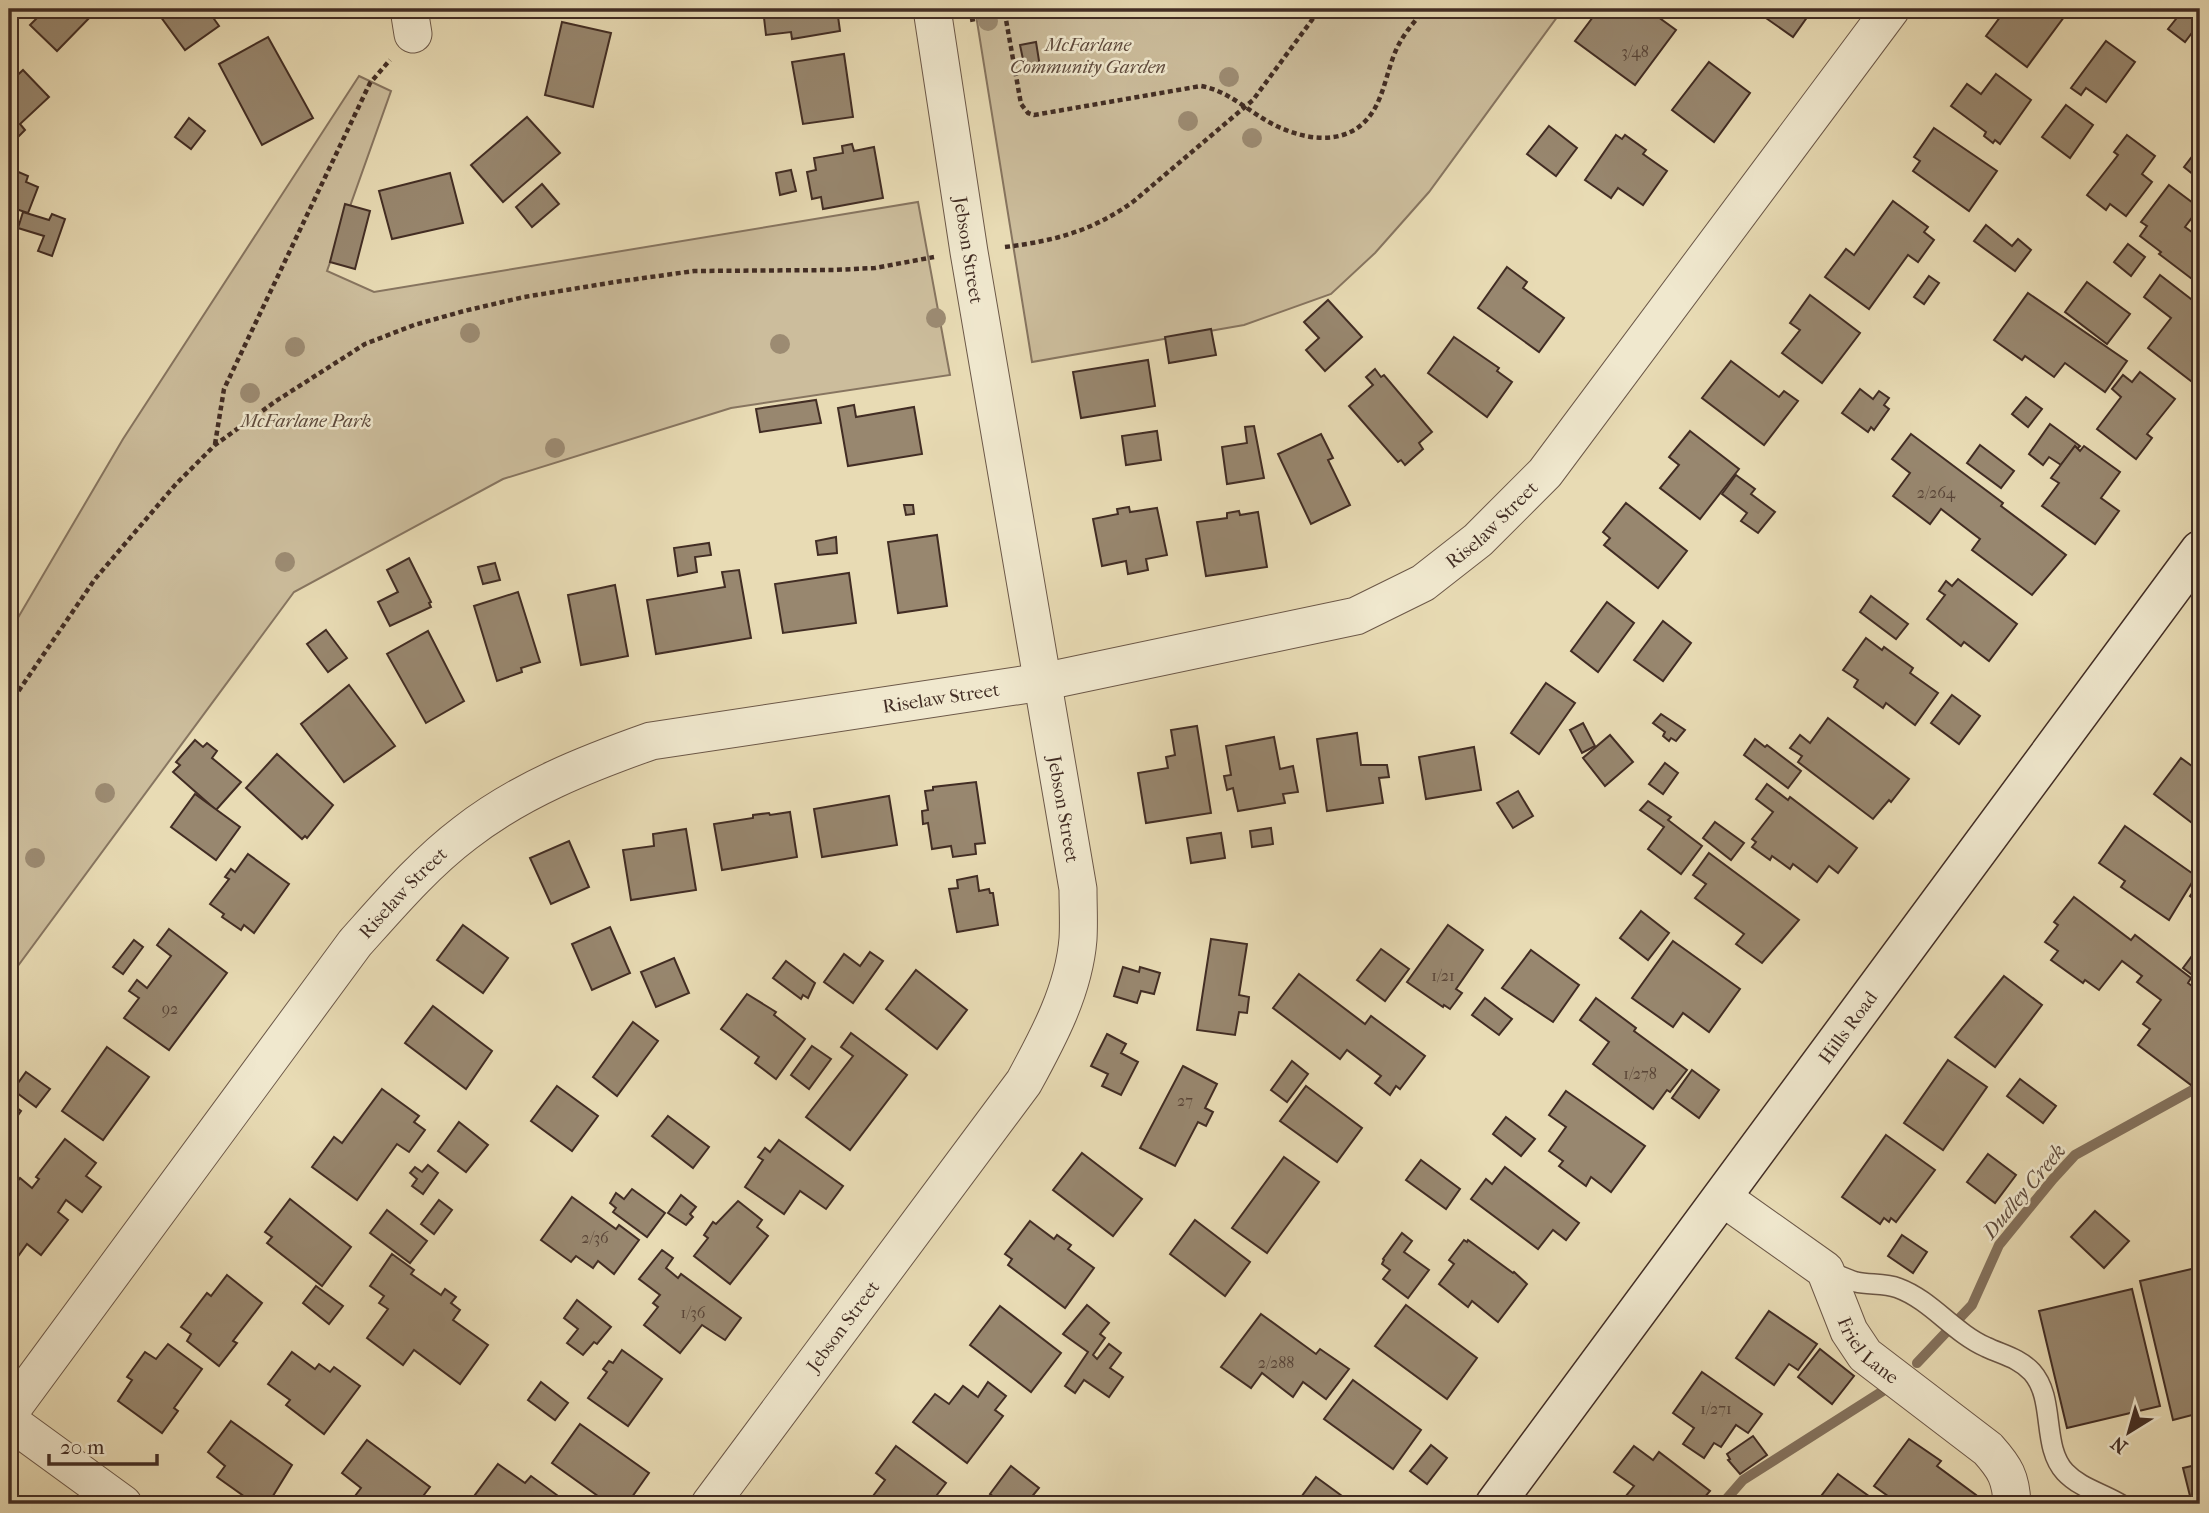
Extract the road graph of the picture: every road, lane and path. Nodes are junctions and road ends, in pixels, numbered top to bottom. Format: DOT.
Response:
graph roads {
  1 [pos="932,9"];
  2 [pos="1320,9"];
  3 [pos="1425,9"];
  4 [pos="1891,9"];
  5 [pos="1005,14"];
  6 [pos="411,21"];
  7 [pos="1244,107"];
  8 [pos="969,251"];
  9 [pos="215,445"];
  10 [pos="2200,550"];
  11 [pos="1042,682"];
  12 [pos="9,705"];
  13 [pos="1721,1198"];
  14 [pos="1825,1270"];
  15 [pos="9,1413"];
  16 [pos="9,1421"];
  17 [pos="123,1504"];
  18 [pos="710,1504"];
  19 [pos="1495,1504"];
  20 [pos="2012,1504"];
  21 [pos="2120,1504"];
  1 -- 8 [label="street, Jebson Street"];
  2 -- 7 [label="path"];
  3 -- 7 [label="path"];
  4 -- 11 [label="street, Riselaw Street"];
  5 -- 7 [label="path"];
  6 -- 9 [label="path"];
  7 -- 8 [label="path"];
  8 -- 9 [label="path"];
  8 -- 11 [label="street, Jebson Street"];
  9 -- 12 [label="path"];
  10 -- 13 [label="main road, Hills Road"];
  11 -- 15 [label="street, Riselaw Street"];
  11 -- 18 [label="street, Jebson Street"];
  13 -- 14 [label="street"];
  13 -- 19 [label="main road, Hills Road"];
  14 -- 20 [label="street, Friel Lane"];
  14 -- 21 [label="lane"];
  16 -- 17 [label="street"];
}
